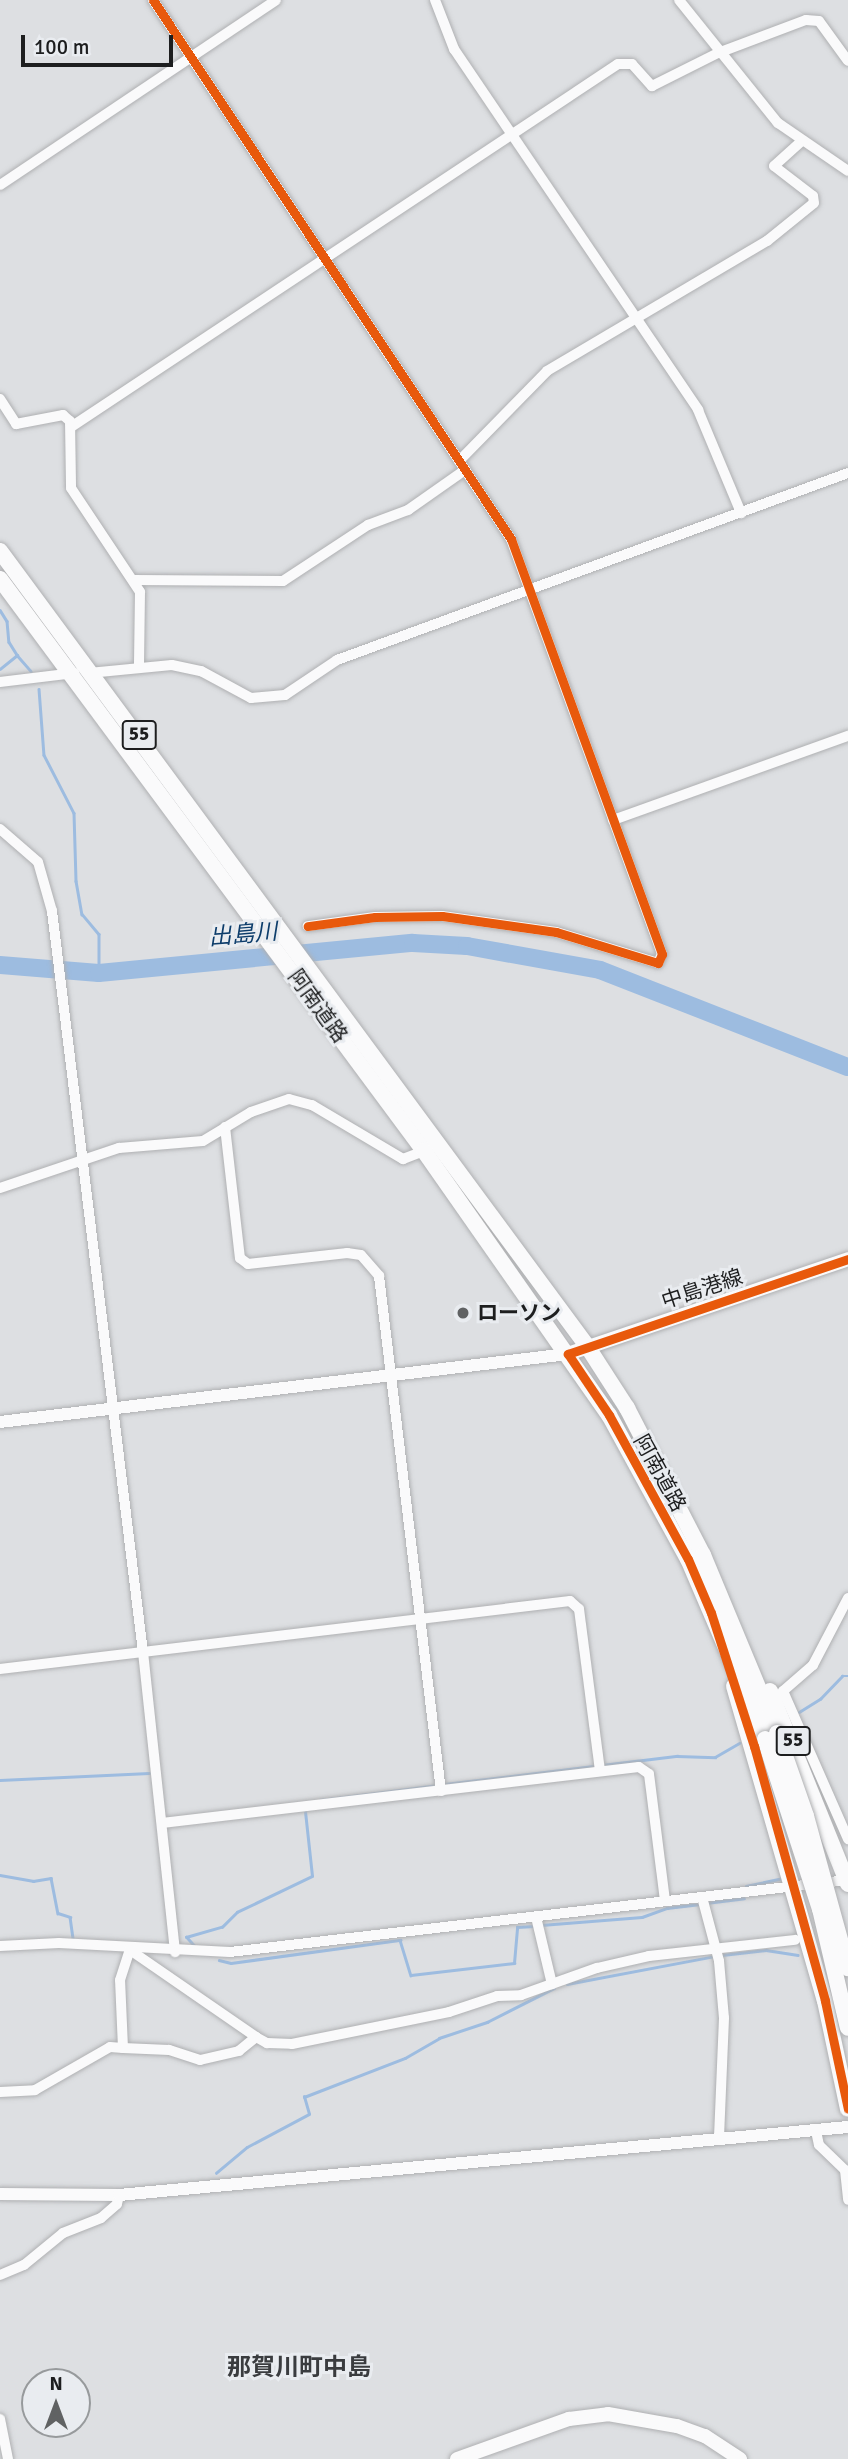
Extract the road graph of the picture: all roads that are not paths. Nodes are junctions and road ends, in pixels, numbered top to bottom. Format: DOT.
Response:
graph roads {
  1 [pos="152,0"];
  2 [pos="276,0"];
  3 [pos="435,0"];
  4 [pos="679,0"];
  5 [pos="718,52"];
  6 [pos="191,57"];
  7 [pos="848,61"];
  8 [pos="513,134"];
  9 [pos="802,141"];
  10 [pos="848,171"];
  11 [pos="0,186"];
  12 [pos="324,257"];
  13 [pos="637,319"];
  14 [pos="0,399"];
  15 [pos="71,427"];
  16 [pos="459,461"];
  17 [pos="465,470"];
  18 [pos="848,473"];
  19 [pos="741,513"];
  20 [pos="0,551"];
  21 [pos="0,579"];
  22 [pos="134,580"];
  23 [pos="528,591"];
  24 [pos="139,666"];
  25 [pos="93,673"];
  26 [pos="69,674"];
  27 [pos="0,682"];
  28 [pos="848,736"];
  29 [pos="613,820"];
  30 [pos="0,829"];
  31 [pos="266,923"];
  32 [pos="308,926"];
  33 [pos="310,983"];
  34 [pos="225,1127"];
  35 [pos="424,1151"];
  36 [pos="83,1159"];
  37 [pos="0,1188"];
  38 [pos="848,1259"];
  39 [pos="587,1346"];
  40 [pos="568,1354"];
  41 [pos="390,1376"];
  42 [pos="112,1409"];
  43 [pos="0,1422"];
  44 [pos="848,1598"];
  45 [pos="726,1605"];
  46 [pos="711,1613"];
  47 [pos="420,1620"];
  48 [pos="143,1652"];
  49 [pos="0,1669"];
  50 [pos="771,1736"];
  51 [pos="599,1768"];
  52 [pos="441,1787"];
  53 [pos="162,1824"];
  54 [pos="844,1844"];
  55 [pos="848,1882"];
  56 [pos="791,1887"];
  57 [pos="665,1901"];
  58 [pos="703,1901"];
  59 [pos="536,1923"];
  60 [pos="796,1940"];
  61 [pos="0,1946"];
  62 [pos="130,1950"];
  63 [pos="175,1952"];
  64 [pos="718,1955"];
  65 [pos="848,1968"];
  66 [pos="552,1984"];
  67 [pos="848,2028"];
  68 [pos="256,2037"];
  69 [pos="123,2048"];
  70 [pos="0,2092"];
  71 [pos="848,2109"];
  72 [pos="848,2127"];
  73 [pos="816,2131"];
  74 [pos="719,2139"];
  75 [pos="0,2194"];
  76 [pos="119,2195"];
  77 [pos="848,2200"];
  78 [pos="0,2275"];
  79 [pos="0,2419"];
  80 [pos="9,2459"];
  81 [pos="457,2459"];
  82 [pos="740,2459"];
  1 -- 6 [label="street"];
  2 -- 6 [label="street"];
  3 -- 8 [label="street"];
  4 -- 5 [label="street"];
  5 -- 7 [label="street"];
  5 -- 8 [label="street"];
  5 -- 9 [label="street"];
  6 -- 11 [label="street"];
  6 -- 12 [label="street"];
  8 -- 12 [label="street"];
  8 -- 13 [label="street"];
  9 -- 10 [label="street"];
  9 -- 13 [label="street"];
  12 -- 15 [label="street"];
  12 -- 16 [label="street"];
  13 -- 16 [label="street"];
  13 -- 19 [label="street"];
  14 -- 15 [label="street"];
  15 -- 22 [label="street"];
  16 -- 17 [label="street"];
  17 -- 22 [label="street"];
  17 -- 23 [label="street"];
  18 -- 19 [label="street"];
  19 -- 23 [label="street"];
  20 -- 25 [label="highway, 阿南道路 / 55"];
  21 -- 26 [label="highway, 阿南道路 / 55"];
  22 -- 24 [label="street"];
  23 -- 24 [label="street"];
  23 -- 29 [label="street"];
  24 -- 25 [label="street"];
  25 -- 26 [label="street"];
  25 -- 31 [label="highway, 阿南道路 / 55"];
  26 -- 27 [label="street"];
  26 -- 31 [label="highway, 阿南道路 / 55"];
  28 -- 29 [label="street"];
  29 -- 32 [label="street"];
  30 -- 36 [label="street"];
  31 -- 33 [label="highway, 阿南道路 / 55"];
  33 -- 35 [label="highway, 阿南道路 / 55"];
  33 -- 39 [label="highway, 阿南道路 / 55"];
  34 -- 35 [label="street"];
  34 -- 36 [label="street"];
  34 -- 41 [label="street"];
  35 -- 40 [label="highway, 阿南道路 / 55"];
  36 -- 37 [label="street"];
  36 -- 42 [label="street"];
  38 -- 39 [label="main road, 中島港線"];
  39 -- 40 [label="main road, 中島港線"];
  39 -- 45 [label="highway, 阿南道路 / 55"];
  40 -- 41 [label="street"];
  40 -- 46 [label="highway, 阿南道路 / 55"];
  41 -- 42 [label="street"];
  41 -- 47 [label="street"];
  42 -- 43 [label="street"];
  42 -- 48 [label="street"];
  44 -- 54 [label="street"];
  45 -- 50 [label="highway, 阿南道路 / 55"];
  45 -- 54 [label="highway, 55"];
  46 -- 50 [label="highway, 阿南道路 / 55"];
  46 -- 56 [label="highway, 55"];
  47 -- 48 [label="street"];
  47 -- 51 [label="street"];
  47 -- 52 [label="street"];
  48 -- 49 [label="street"];
  48 -- 53 [label="street"];
  50 -- 65 [label="highway, 阿南道路 / 55, bridge"];
  50 -- 67 [label="highway, 阿南道路 / 55, bridge"];
  51 -- 52 [label="street"];
  51 -- 57 [label="street"];
  52 -- 53 [label="street"];
  53 -- 63 [label="street"];
  54 -- 55 [label="highway, 55"];
  55 -- 56 [label="street"];
  56 -- 58 [label="street"];
  56 -- 71 [label="highway, 55"];
  57 -- 58 [label="street"];
  57 -- 59 [label="street"];
  58 -- 64 [label="street"];
  59 -- 63 [label="street"];
  59 -- 66 [label="street"];
  60 -- 64 [label="street"];
  61 -- 62 [label="street"];
  62 -- 63 [label="street"];
  62 -- 68 [label="street"];
  62 -- 69 [label="street"];
  64 -- 66 [label="street"];
  64 -- 74 [label="street"];
  66 -- 68 [label="street"];
  68 -- 69 [label="street"];
  69 -- 70 [label="street"];
  72 -- 73 [label="street"];
  73 -- 74 [label="street"];
  73 -- 77 [label="street"];
  74 -- 76 [label="street"];
  75 -- 76 [label="street"];
  76 -- 78 [label="street"];
  79 -- 80 [label="street"];
  81 -- 82 [label="main road"];
}
